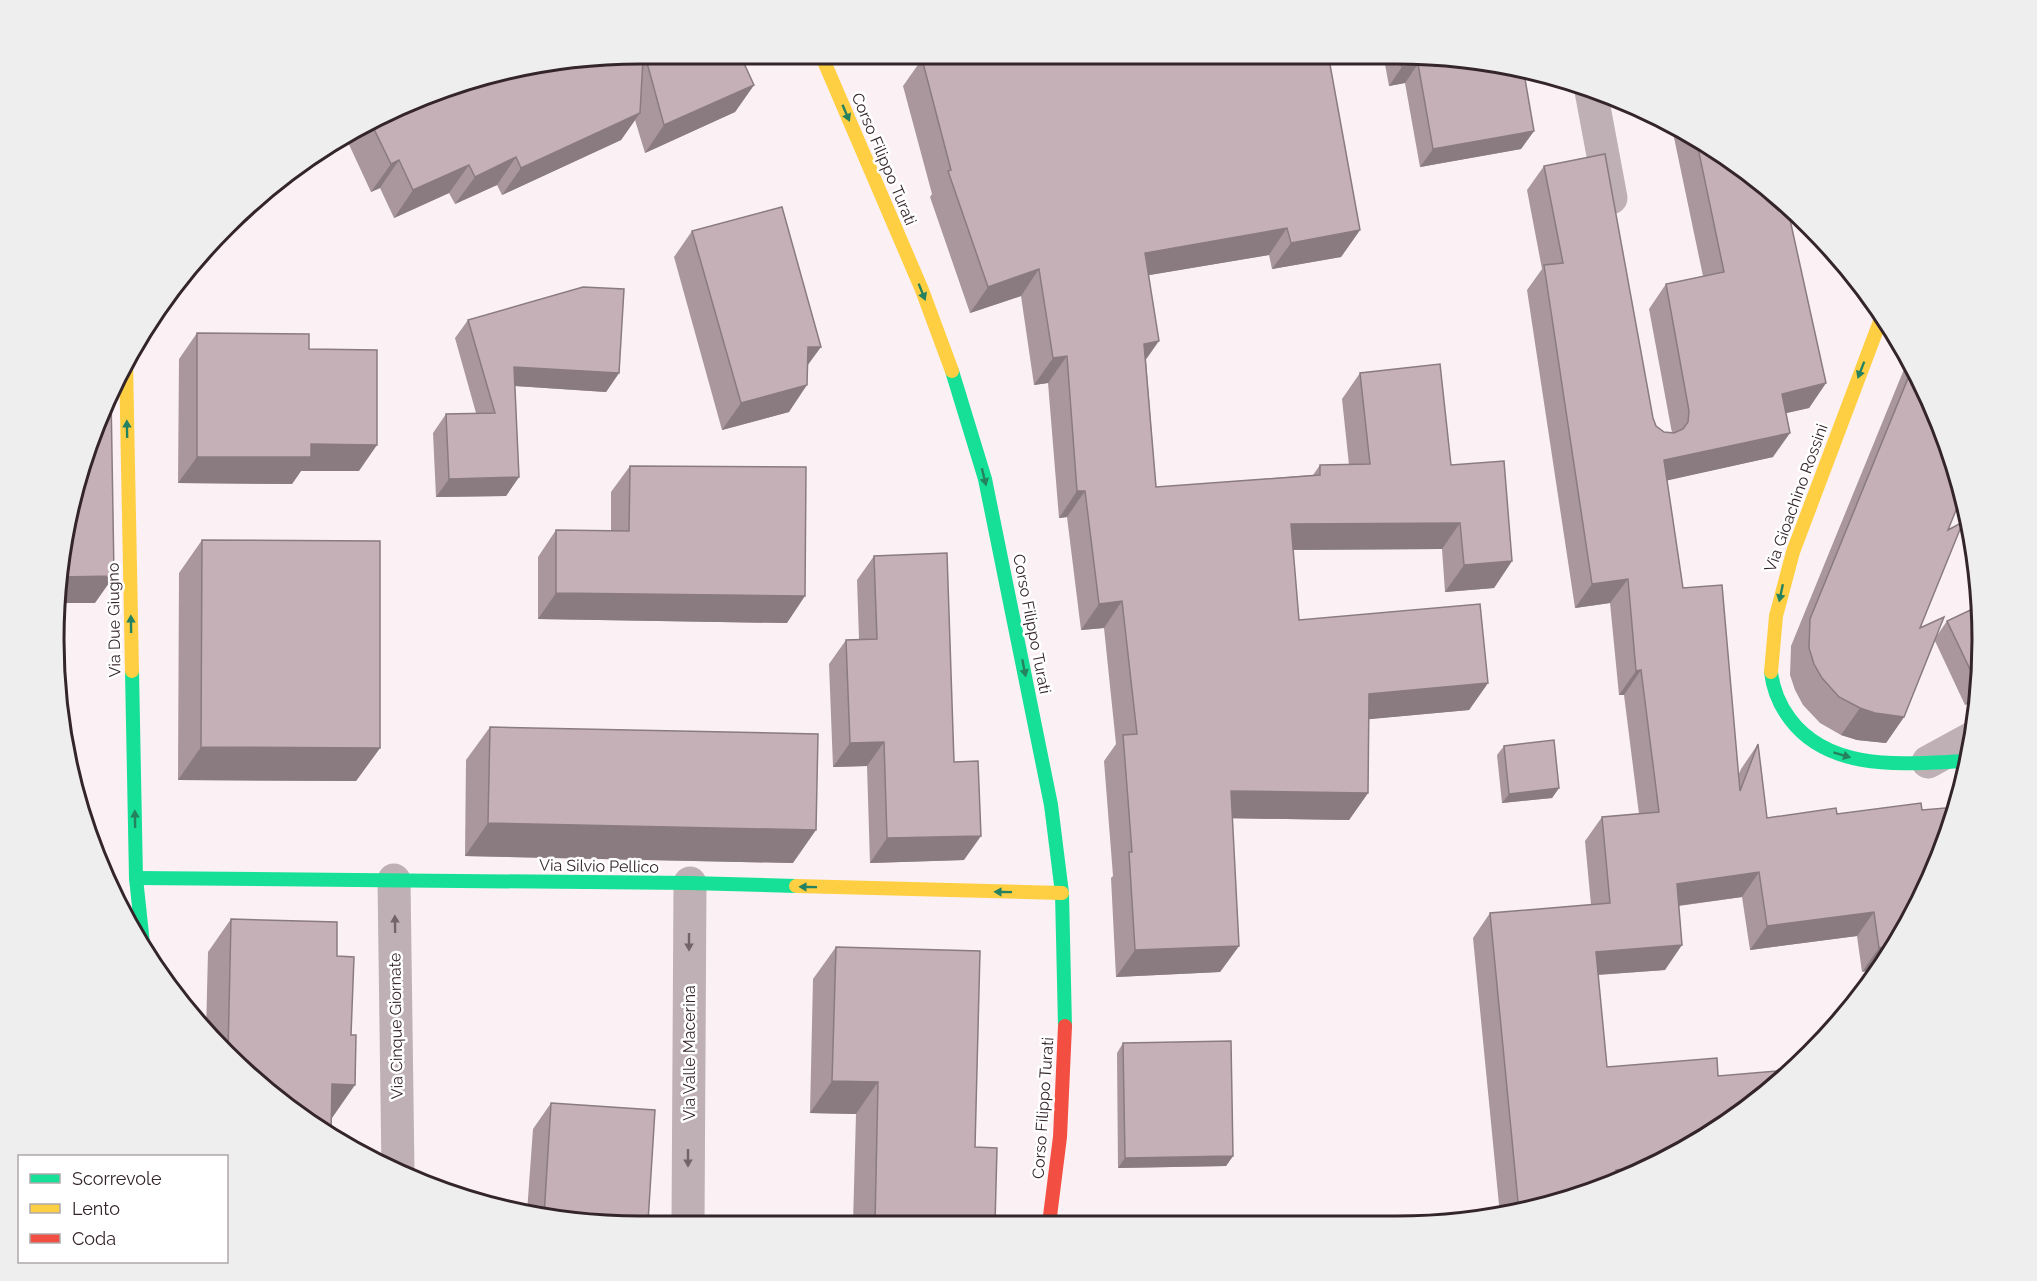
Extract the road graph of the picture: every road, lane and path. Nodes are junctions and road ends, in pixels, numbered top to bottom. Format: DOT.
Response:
graph roads {
  1 [pos="825,64"];
  2 [pos="1593,99"];
  3 [pos="1617,230"];
  4 [pos="1878,326"];
  5 [pos="126,382"];
  6 [pos="1963,743"];
  7 [pos="1928,762"];
  8 [pos="1959,762"];
  9 [pos="136,878"];
  10 [pos="394,880"];
  11 [pos="690,883"];
  12 [pos="1062,893"];
  13 [pos="141,926"];
  14 [pos="398,1163"];
  15 [pos="688,1216"];
  16 [pos="1050,1216"];
  1 -- 12 [label="street, Corso Filippo Turati, one-way"];
  2 -- 3 [label="street"];
  4 -- 7 [label="street, Via Gioachino Rossini, one-way"];
  9 -- 5 [label="street, Via Due Giugno, one-way"];
  6 -- 7 [label="street"];
  7 -- 8 [label="street, Via Gioachino Rossini"];
  9 -- 10 [label="street, Via Silvio Pellico"];
  9 -- 13 [label="street, Via Due Giugno"];
  10 -- 11 [label="street, Via Silvio Pellico"];
  14 -- 10 [label="street, Via Cinque Giornate, one-way"];
  12 -- 11 [label="street, Via Silvio Pellico, one-way"];
  11 -- 15 [label="street, Via Valle Macerina, one-way"];
  12 -- 16 [label="street, Corso Filippo Turati"];
}
